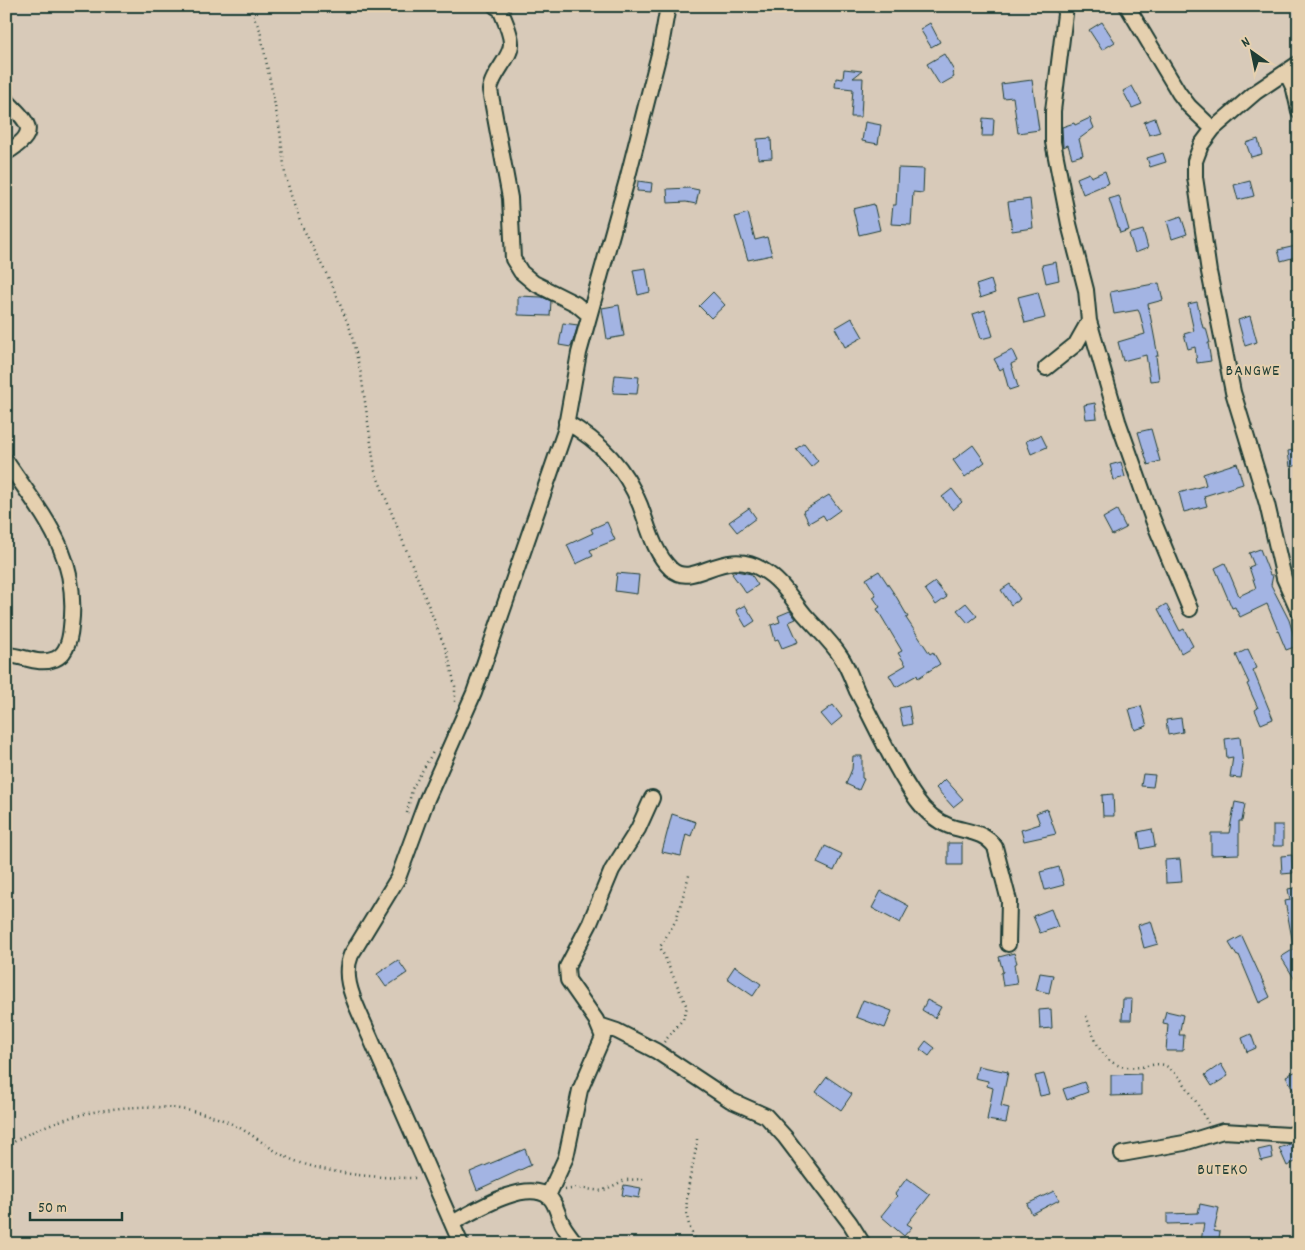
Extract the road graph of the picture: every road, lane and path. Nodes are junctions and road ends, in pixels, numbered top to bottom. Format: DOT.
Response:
graph roads {
  1 [pos="249,6"];
  2 [pos="495,6"];
  3 [pos="668,6"];
  4 [pos="1066,6"];
  5 [pos="1127,6"];
  6 [pos="1299,63"];
  7 [pos="1286,72"];
  8 [pos="6,100"];
  9 [pos="1299,111"];
  10 [pos="1213,129"];
  11 [pos="6,153"];
  12 [pos="589,315"];
  13 [pos="1089,321"];
  14 [pos="1046,368"];
  15 [pos="566,422"];
  16 [pos="6,461"];
  17 [pos="1190,609"];
  18 [pos="1299,612"];
  19 [pos="6,655"];
  20 [pos="454,708"];
  21 [pos="437,746"];
  22 [pos="652,798"];
  23 [pos="407,818"];
  24 [pos="690,872"];
  25 [pos="1008,944"];
  26 [pos="1086,1016"];
  27 [pos="598,1025"];
  28 [pos="656,1051"];
  29 [pos="1299,1132"];
  30 [pos="1214,1133"];
  31 [pos="697,1139"];
  32 [pos="6,1147"];
  33 [pos="1122,1154"];
  34 [pos="432,1179"];
  35 [pos="645,1179"];
  36 [pos="549,1195"];
  37 [pos="452,1223"];
  38 [pos="460,1244"];
  39 [pos="576,1244"];
  40 [pos="699,1244"];
  41 [pos="863,1244"];
  1 -- 20 [label="path"];
  2 -- 12 [label="street"];
  3 -- 12 [label="street"];
  4 -- 13 [label="street"];
  5 -- 10 [label="street"];
  6 -- 7 [label="street"];
  7 -- 9 [label="street"];
  7 -- 10 [label="street"];
  8 -- 11 [label="street"];
  10 -- 18 [label="street"];
  12 -- 15 [label="street"];
  13 -- 14 [label="street"];
  13 -- 17 [label="street"];
  15 -- 25 [label="street"];
  15 -- 34 [label="street"];
  16 -- 19 [label="street"];
  21 -- 23 [label="path"];
  22 -- 27 [label="street"];
  24 -- 28 [label="path"];
  26 -- 30 [label="path"];
  27 -- 28 [label="street"];
  27 -- 36 [label="street"];
  28 -- 41 [label="street"];
  29 -- 30 [label="street"];
  30 -- 33 [label="street"];
  31 -- 40 [label="path"];
  32 -- 34 [label="path"];
  34 -- 37 [label="street"];
  35 -- 36 [label="path"];
  36 -- 37 [label="street"];
  36 -- 39 [label="street"];
  37 -- 38 [label="street"];
}
